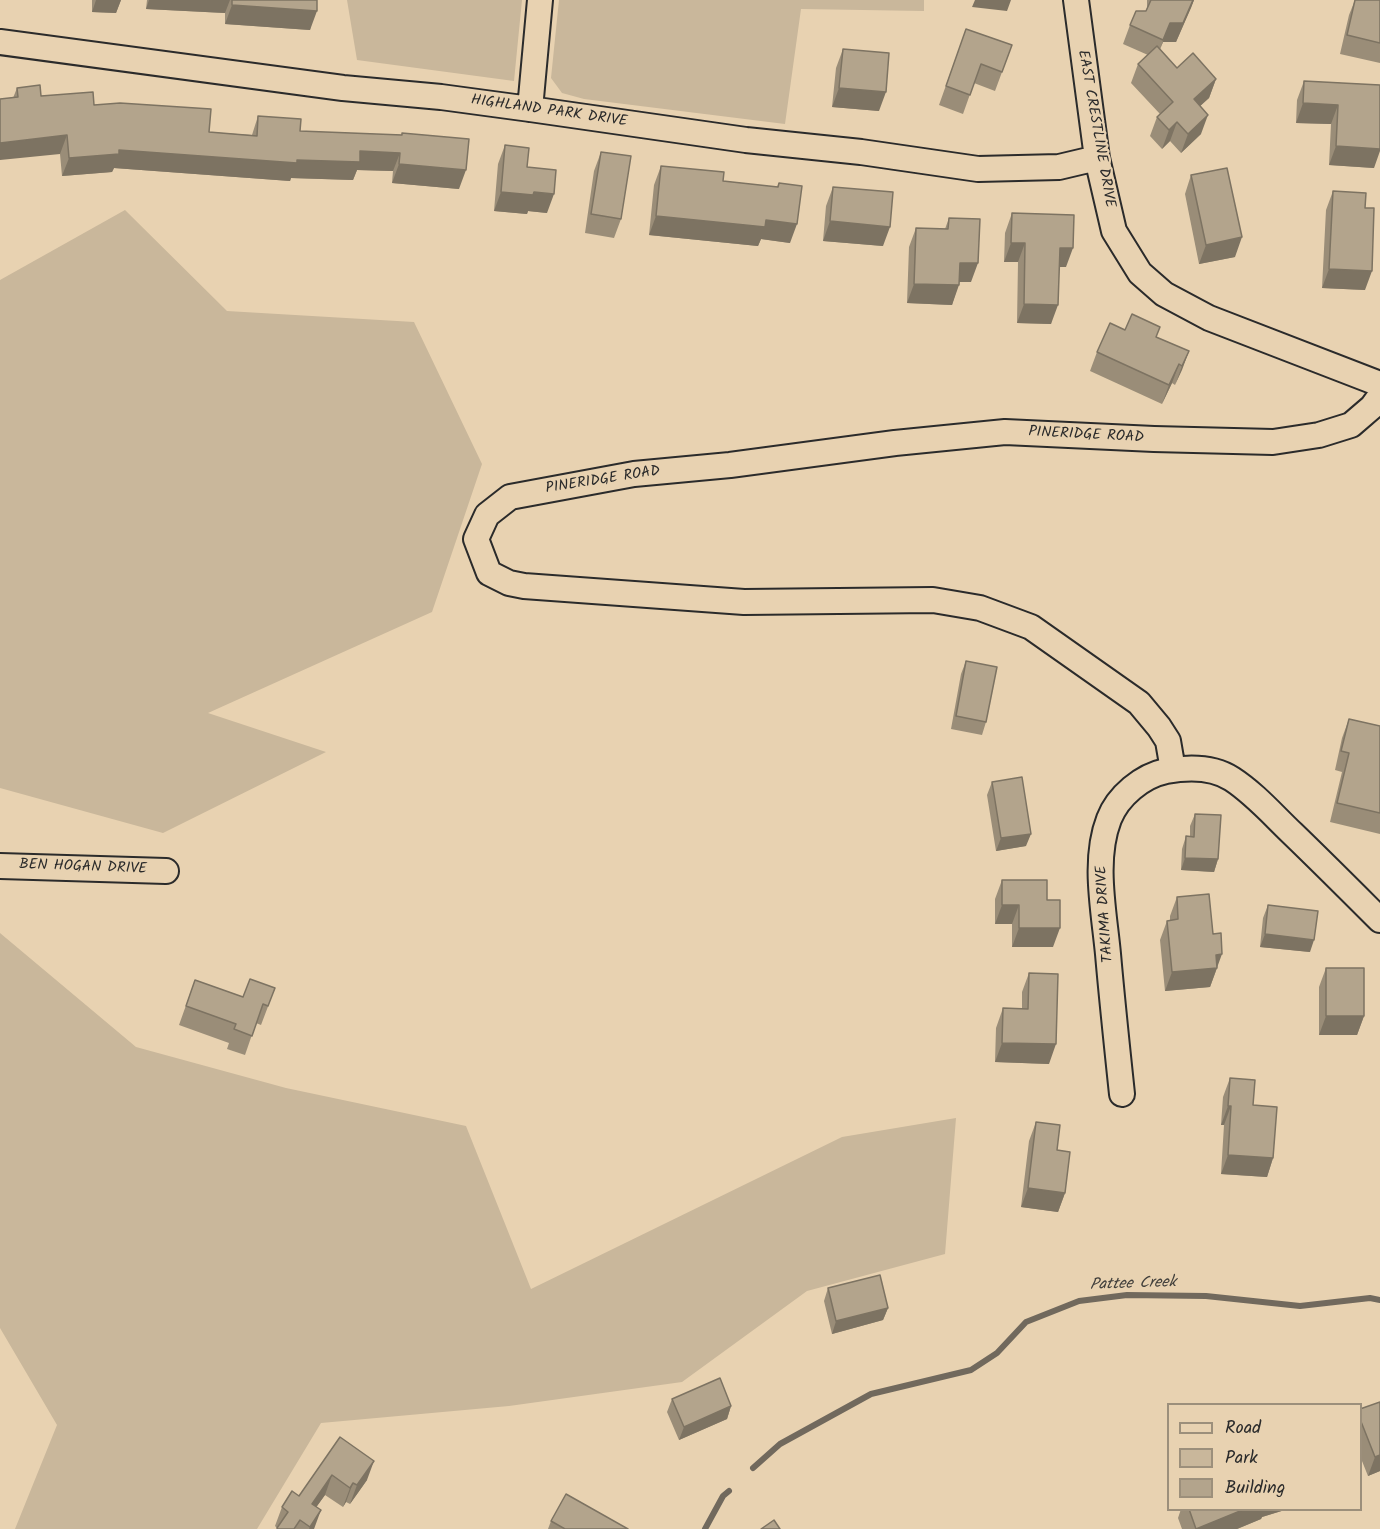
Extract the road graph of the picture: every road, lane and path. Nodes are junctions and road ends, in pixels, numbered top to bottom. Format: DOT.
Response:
graph roads {
  1 [pos="540,0"];
  2 [pos="1076,0"];
  3 [pos="0,42"];
  4 [pos="530,109"];
  5 [pos="1097,158"];
  6 [pos="1380,384"];
  7 [pos="1380,396"];
  8 [pos="1173,770"];
  9 [pos="0,866"];
  10 [pos="166,871"];
  11 [pos="1380,920"];
  12 [pos="1122,1094"];
  1 -- 4 [label="street"];
  2 -- 5 [label="street, EAST CRESTLINE DRIVE"];
  3 -- 4 [label="street, HIGHLAND PARK DRIVE"];
  4 -- 5 [label="street, HIGHLAND PARK DRIVE"];
  5 -- 6 [label="street, EAST CRESTLINE DRIVE"];
  7 -- 8 [label="street, PINERIDGE ROAD"];
  8 -- 11 [label="street, TAKIMA DRIVE"];
  8 -- 12 [label="street, TAKIMA DRIVE"];
  9 -- 10 [label="street, BEN HOGAN DRIVE"];
}
